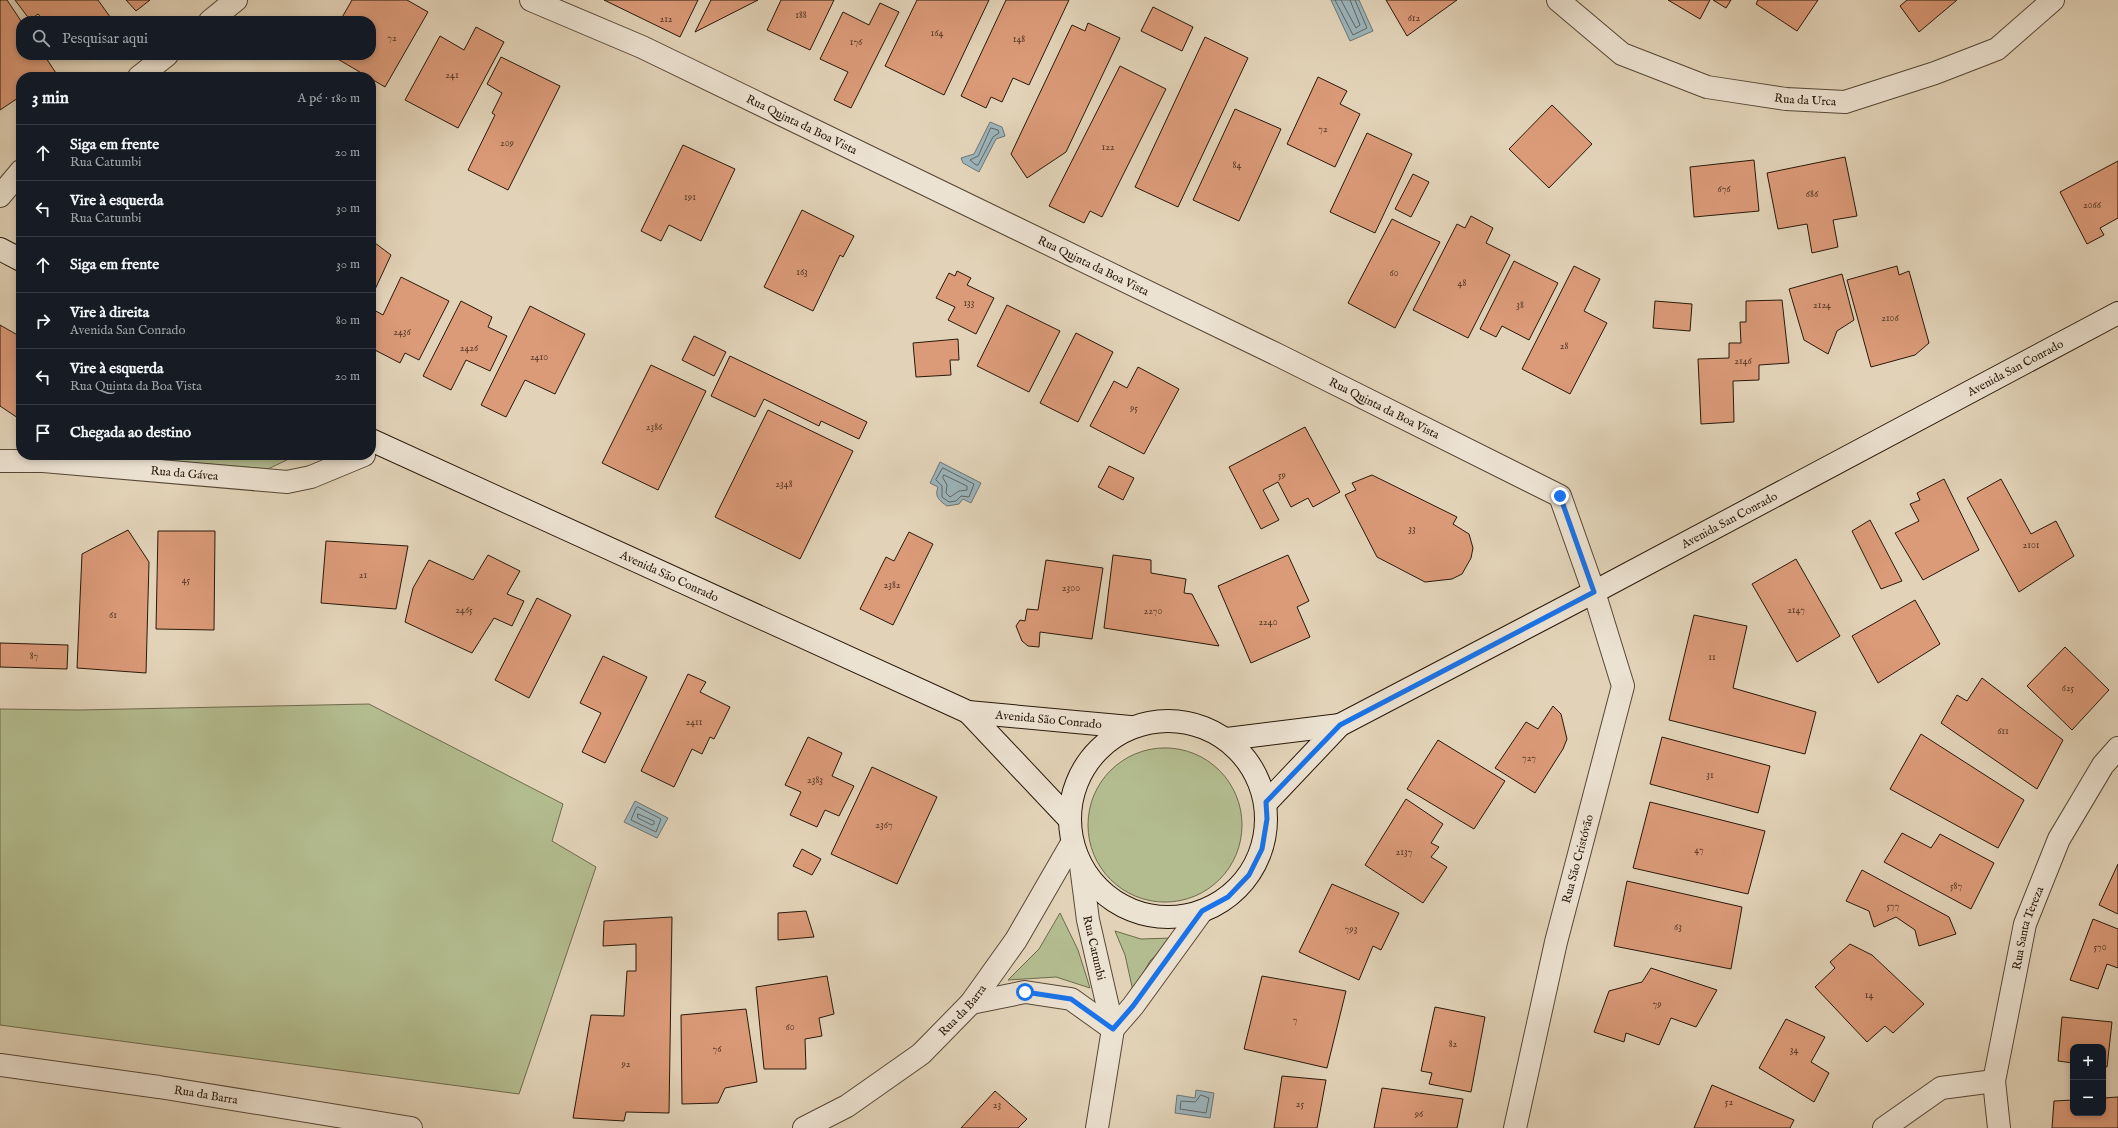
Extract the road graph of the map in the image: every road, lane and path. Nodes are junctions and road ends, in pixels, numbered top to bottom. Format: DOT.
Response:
graph roads {
  1 [pos="236,0"];
  2 [pos="531,0"];
  3 [pos="1558,0"];
  4 [pos="2053,0"];
  5 [pos="216,16"];
  6 [pos="161,60"];
  7 [pos="145,72"];
  8 [pos="16,177"];
  9 [pos="0,196"];
  10 [pos="0,249"];
  11 [pos="16,257"];
  12 [pos="2118,313"];
  13 [pos="376,446"];
  14 [pos="352,460"];
  15 [pos="0,461"];
  16 [pos="107,461"];
  17 [pos="1594,592"];
  18 [pos="968,712"];
  19 [pos="1340,725"];
  20 [pos="1130,727"];
  21 [pos="1227,739"];
  22 [pos="2118,748"];
  23 [pos="1266,802"];
  24 [pos="1070,820"];
  25 [pos="1072,843"];
  26 [pos="1081,866"];
  27 [pos="1202,911"];
  28 [pos="971,1003"];
  29 [pos="1113,1029"];
  30 [pos="0,1065"];
  31 [pos="1994,1081"];
  32 [pos="411,1128"];
  33 [pos="804,1128"];
  34 [pos="1097,1128"];
  35 [pos="1515,1128"];
  36 [pos="1884,1128"];
  37 [pos="2000,1128"];
  1 -- 5 [label="street"];
  2 -- 17 [label="street, Rua Quinta da Boa Vista"];
  3 -- 4 [label="street, Rua da Urca"];
  6 -- 7 [label="street"];
  8 -- 9 [label="street"];
  10 -- 11 [label="street"];
  12 -- 17 [label="street, Avenida San Conrado"];
  13 -- 18 [label="street, Avenida São Conrado"];
  14 -- 16 [label="street, Rua da Gávea"];
  15 -- 16 [label="street, Rua da Gávea"];
  17 -- 19 [label="street, Avenida San Conrado"];
  17 -- 35 [label="street, Rua São Cristóvão"];
  18 -- 20 [label="street, Avenida São Conrado"];
  18 -- 24 [label="street, Avenida São Conrado"];
  19 -- 21 [label="street, Avenida San Conrado"];
  19 -- 23 [label="street, Avenida San Conrado"];
  20 -- 21 [label="street"];
  20 -- 24 [label="street"];
  21 -- 23 [label="street"];
  22 -- 31 [label="street, Rua Santa Tereza"];
  23 -- 27 [label="street"];
  24 -- 25 [label="street"];
  25 -- 26 [label="street"];
  25 -- 28 [label="street, Rua da Barra"];
  26 -- 27 [label="street"];
  26 -- 29 [label="street, Rua Catumbi"];
  27 -- 29 [label="street"];
  28 -- 29 [label="street"];
  28 -- 33 [label="street, Rua da Barra"];
  29 -- 34 [label="street, Rua Catumbi"];
  30 -- 32 [label="street, Rua da Barra"];
  31 -- 36 [label="street"];
  31 -- 37 [label="street, Rua Santa Tereza"];
}
